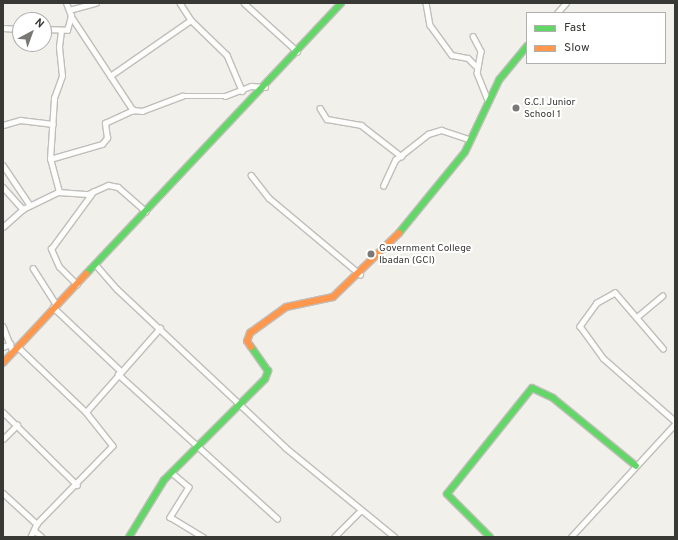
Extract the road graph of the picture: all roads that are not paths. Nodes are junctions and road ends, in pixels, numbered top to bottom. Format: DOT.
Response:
graph roads {
  1 [pos="66,3"];
  2 [pos="96,3"];
  3 [pos="180,3"];
  4 [pos="244,3"];
  5 [pos="342,3"];
  6 [pos="426,3"];
  7 [pos="566,3"];
  8 [pos="69,10"];
  9 [pos="558,12"];
  10 [pos="71,16"];
  11 [pos="191,20"];
  12 [pos="52,29"];
  13 [pos="62,30"];
  14 [pos="473,36"];
  15 [pos="526,47"];
  16 [pos="297,51"];
  17 [pos="477,67"];
  18 [pos="110,76"];
  19 [pos="266,87"];
  20 [pos="242,91"];
  21 [pos="488,100"];
  22 [pos="320,108"];
  23 [pos="133,110"];
  24 [pos="53,124"];
  25 [pos="3,125"];
  26 [pos="469,139"];
  27 [pos="401,156"];
  28 [pos="50,159"];
  29 [pos="3,164"];
  30 [pos="251,175"];
  31 [pos="383,186"];
  32 [pos="3,187"];
  33 [pos="59,192"];
  34 [pos="93,192"];
  35 [pos="30,205"];
  36 [pos="23,209"];
  37 [pos="146,211"];
  38 [pos="3,227"];
  39 [pos="96,265"];
  40 [pos="33,268"];
  41 [pos="360,274"];
  42 [pos="77,285"];
  43 [pos="662,296"];
  44 [pos="54,306"];
  45 [pos="637,317"];
  46 [pos="3,326"];
  47 [pos="160,328"];
  48 [pos="10,344"];
  49 [pos="3,347"];
  50 [pos="18,347"];
  51 [pos="663,349"];
  52 [pos="13,352"];
  53 [pos="3,363"];
  54 [pos="120,372"];
  55 [pos="240,405"];
  56 [pos="3,412"];
  57 [pos="86,412"];
  58 [pos="675,421"];
  59 [pos="675,424"];
  60 [pos="17,425"];
  61 [pos="3,439"];
  62 [pos="198,447"];
  63 [pos="636,466"];
  64 [pos="171,472"];
  65 [pos="77,485"];
  66 [pos="3,493"];
  67 [pos="360,512"];
  68 [pos="277,518"];
  69 [pos="36,524"];
  70 [pos="35,531"];
  71 [pos="31,537"];
  72 [pos="42,537"];
  73 [pos="129,537"];
  74 [pos="202,537"];
  75 [pos="334,537"];
  76 [pos="395,537"];
  77 [pos="490,537"];
  78 [pos="572,537"];
  1 -- 8 [label="street"];
  2 -- 8 [label="street"];
  3 -- 11 [label="street"];
  4 -- 16 [label="street"];
  5 -- 16 [label="street"];
  6 -- 17 [label="street"];
  7 -- 9 [label="street"];
  8 -- 10 [label="street"];
  10 -- 13 [label="street"];
  10 -- 18 [label="street"];
  11 -- 18 [label="street"];
  11 -- 20 [label="street"];
  12 -- 13 [label="street"];
  13 -- 24 [label="street"];
  14 -- 17 [label="street"];
  15 -- 21 [label="street"];
  16 -- 19 [label="street"];
  17 -- 21 [label="street"];
  18 -- 23 [label="street"];
  19 -- 20 [label="street"];
  19 -- 37 [label="street"];
  20 -- 23 [label="street"];
  21 -- 26 [label="street"];
  22 -- 27 [label="street"];
  23 -- 28 [label="street"];
  24 -- 25 [label="street"];
  24 -- 28 [label="street"];
  26 -- 27 [label="street"];
  26 -- 41 [label="street"];
  27 -- 31 [label="street"];
  28 -- 33 [label="street"];
  29 -- 35 [label="street"];
  30 -- 41 [label="street"];
  32 -- 36 [label="street"];
  33 -- 34 [label="street"];
  33 -- 35 [label="street"];
  34 -- 37 [label="street"];
  34 -- 42 [label="street"];
  35 -- 36 [label="street"];
  36 -- 38 [label="street"];
  37 -- 39 [label="street"];
  39 -- 42 [label="street"];
  39 -- 47 [label="street"];
  40 -- 44 [label="street"];
  41 -- 55 [label="street"];
  42 -- 44 [label="street"];
  43 -- 45 [label="street"];
  44 -- 50 [label="street"];
  44 -- 54 [label="street"];
  45 -- 51 [label="street"];
  45 -- 58 [label="street"];
  46 -- 48 [label="street"];
  47 -- 54 [label="street"];
  47 -- 55 [label="street"];
  48 -- 49 [label="street"];
  48 -- 52 [label="street"];
  50 -- 52 [label="street"];
  50 -- 57 [label="street"];
  52 -- 53 [label="street"];
  54 -- 57 [label="street"];
  54 -- 62 [label="street"];
  55 -- 62 [label="street"];
  55 -- 67 [label="street"];
  56 -- 60 [label="street"];
  57 -- 65 [label="street"];
  59 -- 63 [label="street"];
  60 -- 61 [label="street"];
  60 -- 65 [label="street"];
  62 -- 64 [label="street"];
  62 -- 68 [label="street"];
  63 -- 77 [label="street"];
  63 -- 78 [label="street"];
  64 -- 73 [label="street"];
  64 -- 74 [label="street"];
  65 -- 69 [label="street"];
  66 -- 69 [label="street"];
  67 -- 75 [label="street"];
  67 -- 76 [label="street"];
  69 -- 70 [label="street"];
  70 -- 71 [label="street"];
  70 -- 72 [label="street"];
}
